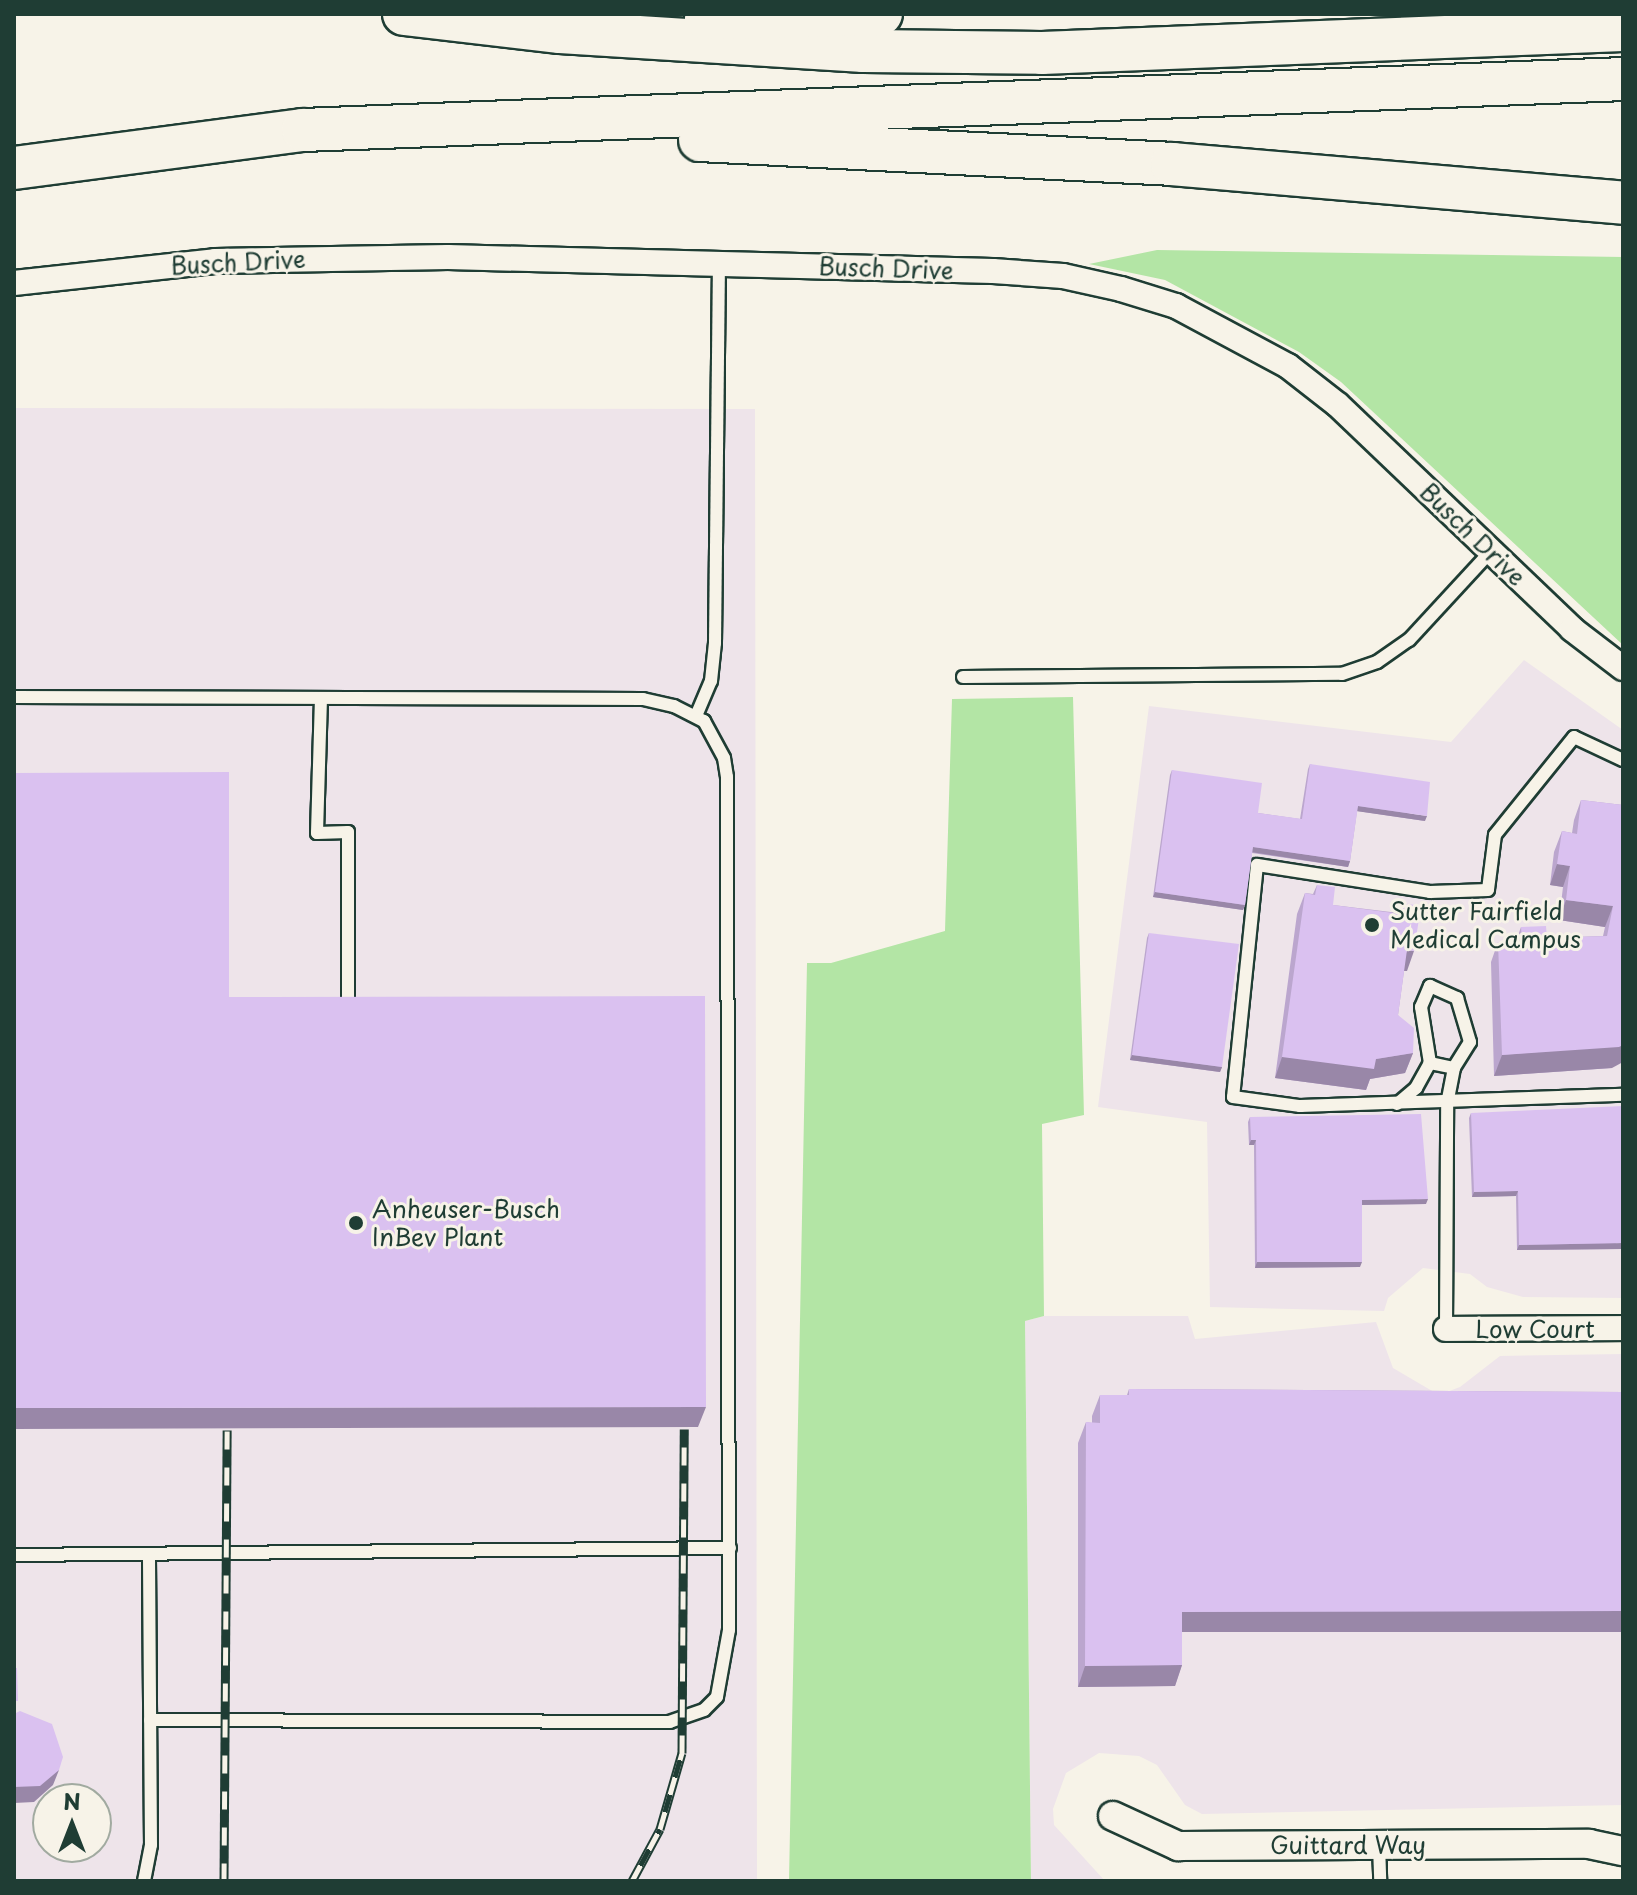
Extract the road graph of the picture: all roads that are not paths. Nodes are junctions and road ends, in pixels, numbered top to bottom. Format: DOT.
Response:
graph roads {
  1 [pos="404,14"];
  2 [pos="607,14"];
  3 [pos="881,14"];
  4 [pos="1623,30"];
  5 [pos="1623,79"];
  6 [pos="303,130"];
  7 [pos="14,168"];
  8 [pos="1623,203"];
  9 [pos="719,263"];
  10 [pos="14,283"];
  11 [pos="1491,551"];
  12 [pos="1623,668"];
  13 [pos="963,677"];
  14 [pos="14,697"];
  15 [pos="321,698"];
  16 [pos="696,716"];
  17 [pos="1623,760"];
  18 [pos="348,998"];
  19 [pos="1430,1063"];
  20 [pos="1454,1068"];
  21 [pos="1623,1095"];
  22 [pos="1397,1104"];
  23 [pos="1447,1104"];
  24 [pos="1623,1328"];
  25 [pos="1446,1329"];
  26 [pos="730,1548"];
  27 [pos="14,1555"];
  28 [pos="149,1555"];
  29 [pos="150,1720"];
  30 [pos="1113,1816"];
  31 [pos="1623,1834"];
  32 [pos="1589,1844"];
  33 [pos="1379,1845"];
  34 [pos="1623,1851"];
  35 [pos="144,1881"];
  36 [pos="1380,1881"];
  1 -- 4 [label="highway"];
  2 -- 3 [label="highway"];
  5 -- 6 [label="highway"];
  6 -- 7 [label="highway"];
  6 -- 8 [label="highway"];
  9 -- 10 [label="street, Busch Drive"];
  9 -- 11 [label="street, Busch Drive"];
  9 -- 16 [label="lane"];
  11 -- 12 [label="street, Busch Drive"];
  11 -- 13 [label="lane"];
  14 -- 15 [label="lane"];
  15 -- 16 [label="lane"];
  15 -- 18 [label="lane"];
  16 -- 26 [label="lane"];
  17 -- 22 [label="lane"];
  19 -- 20 [label="lane"];
  19 -- 20 [label="lane"];
  19 -- 22 [label="lane"];
  20 -- 23 [label="lane"];
  21 -- 23 [label="lane"];
  22 -- 23 [label="lane"];
  23 -- 25 [label="lane"];
  24 -- 25 [label="street, Low Court"];
  26 -- 28 [label="lane"];
  26 -- 29 [label="lane"];
  27 -- 28 [label="lane"];
  28 -- 29 [label="lane"];
  29 -- 35 [label="lane"];
  30 -- 33 [label="street, Guittard Way"];
  31 -- 32 [label="street, Guittard Way"];
  32 -- 33 [label="street, Guittard Way"];
  32 -- 34 [label="street, Guittard Way"];
  33 -- 36 [label="lane"];
}
